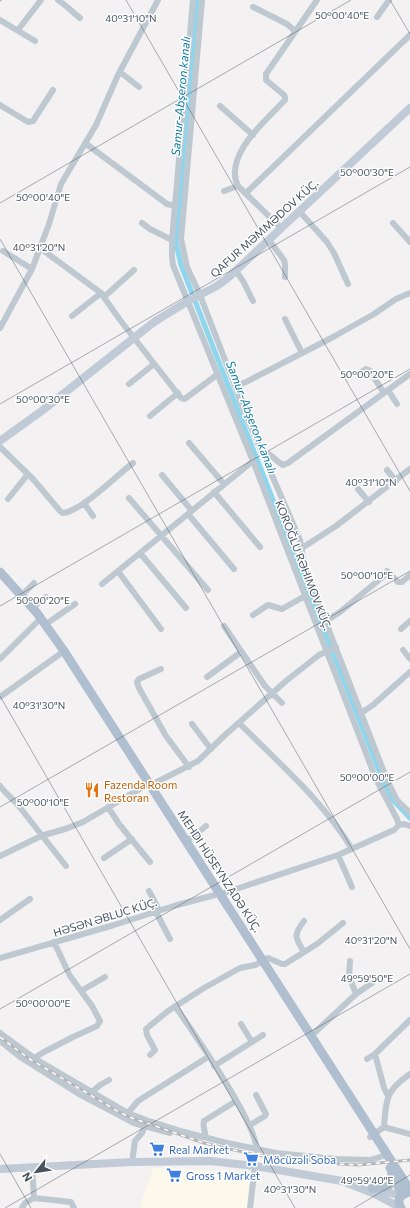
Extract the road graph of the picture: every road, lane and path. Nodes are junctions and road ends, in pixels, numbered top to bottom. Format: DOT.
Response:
graph roads {
  1 [pos="41,0"];
  2 [pos="58,0"];
  3 [pos="158,0"];
  4 [pos="193,0"];
  5 [pos="202,0"];
  6 [pos="317,0"];
  7 [pos="389,0"];
  8 [pos="253,7"];
  9 [pos="377,17"];
  10 [pos="80,18"];
  11 [pos="0,20"];
  12 [pos="18,30"];
  13 [pos="296,31"];
  14 [pos="410,35"];
  15 [pos="35,41"];
  16 [pos="120,72"];
  17 [pos="139,87"];
  18 [pos="53,90"];
  19 [pos="0,105"];
  20 [pos="220,106"];
  21 [pos="410,108"];
  22 [pos="253,135"];
  23 [pos="85,143"];
  24 [pos="238,186"];
  25 [pos="224,191"];
  26 [pos="246,193"];
  27 [pos="175,206"];
  28 [pos="300,212"];
  29 [pos="142,223"];
  30 [pos="393,223"];
  31 [pos="281,228"];
  32 [pos="172,240"];
  33 [pos="268,240"];
  34 [pos="410,242"];
  35 [pos="40,248"];
  36 [pos="3,251"];
  37 [pos="32,269"];
  38 [pos="134,270"];
  39 [pos="236,271"];
  40 [pos="285,277"];
  41 [pos="348,284"];
  42 [pos="102,295"];
  43 [pos="200,295"];
  44 [pos="409,296"];
  45 [pos="188,301"];
  46 [pos="253,301"];
  47 [pos="72,316"];
  48 [pos="285,319"];
  49 [pos="0,328"];
  50 [pos="134,338"];
  51 [pos="302,353"];
  52 [pos="154,364"];
  53 [pos="359,373"];
  54 [pos="218,374"];
  55 [pos="410,374"];
  56 [pos="129,384"];
  57 [pos="235,386"];
  58 [pos="386,391"];
  59 [pos="178,393"];
  60 [pos="397,404"];
  61 [pos="150,416"];
  62 [pos="0,441"];
  63 [pos="189,443"];
  64 [pos="0,447"];
  65 [pos="261,451"];
  66 [pos="253,461"];
  67 [pos="133,462"];
  68 [pos="410,469"];
  69 [pos="387,470"];
  70 [pos="28,474"];
  71 [pos="162,475"];
  72 [pos="396,481"];
  73 [pos="224,484"];
  74 [pos="358,489"];
  75 [pos="214,492"];
  76 [pos="129,498"];
  77 [pos="8,499"];
  78 [pos="369,502"];
  79 [pos="84,503"];
  80 [pos="190,512"];
  81 [pos="93,516"];
  82 [pos="160,536"];
  83 [pos="260,547"];
  84 [pos="302,548"];
  85 [pos="140,553"];
  86 [pos="234,569"];
  87 [pos="0,572"];
  88 [pos="120,574"];
  89 [pos="0,579"];
  90 [pos="409,579"];
  91 [pos="34,584"];
  92 [pos="102,584"];
  93 [pos="208,590"];
  94 [pos="22,595"];
  95 [pos="305,596"];
  96 [pos="46,597"];
  97 [pos="75,604"];
  98 [pos="33,607"];
  99 [pos="186,608"];
  100 [pos="253,614"];
  101 [pos="326,621"];
  102 [pos="410,621"];
  103 [pos="42,623"];
  104 [pos="224,626"];
  105 [pos="161,629"];
  106 [pos="401,630"];
  107 [pos="336,647"];
  108 [pos="403,650"];
  109 [pos="326,651"];
  110 [pos="241,652"];
  111 [pos="60,654"];
  112 [pos="0,659"];
  113 [pos="410,660"];
  114 [pos="161,669"];
  115 [pos="410,672"];
  116 [pos="207,677"];
  117 [pos="272,694"];
  118 [pos="0,697"];
  119 [pos="282,703"];
  120 [pos="362,713"];
  121 [pos="239,723"];
  122 [pos="192,724"];
  123 [pos="211,749"];
  124 [pos="189,767"];
  125 [pos="148,785"];
  126 [pos="0,786"];
  127 [pos="108,807"];
  128 [pos="410,814"];
  129 [pos="409,824"];
  130 [pos="399,825"];
  131 [pos="206,826"];
  132 [pos="41,836"];
  133 [pos="132,839"];
  134 [pos="187,842"];
  135 [pos="352,849"];
  136 [pos="338,855"];
  137 [pos="0,856"];
  138 [pos="104,858"];
  139 [pos="150,862"];
  140 [pos="66,866"];
  141 [pos="352,887"];
  142 [pos="149,892"];
  143 [pos="218,894"];
  144 [pos="30,899"];
  145 [pos="158,911"];
  146 [pos="0,920"];
  147 [pos="304,921"];
  148 [pos="343,923"];
  149 [pos="170,939"];
  150 [pos="54,942"];
  151 [pos="304,952"];
  152 [pos="0,958"];
  153 [pos="261,962"];
  154 [pos="350,962"];
  155 [pos="105,977"];
  156 [pos="372,983"];
  157 [pos="81,991"];
  158 [pos="356,994"];
  159 [pos="176,1006"];
  160 [pos="410,1020"];
  161 [pos="241,1024"];
  162 [pos="0,1033"];
  163 [pos="263,1036"];
  164 [pos="311,1036"];
  165 [pos="0,1040"];
  166 [pos="252,1042"];
  167 [pos="375,1054"];
  168 [pos="150,1056"];
  169 [pos="208,1057"];
  170 [pos="34,1058"];
  171 [pos="367,1059"];
  172 [pos="214,1066"];
  173 [pos="410,1074"];
  174 [pos="109,1080"];
  175 [pos="92,1092"];
  176 [pos="256,1095"];
  177 [pos="388,1096"];
  178 [pos="236,1101"];
  179 [pos="128,1113"];
  180 [pos="250,1124"];
  181 [pos="145,1126"];
  182 [pos="384,1127"];
  183 [pos="170,1133"];
  184 [pos="410,1134"];
  185 [pos="372,1135"];
  186 [pos="205,1137"];
  187 [pos="256,1150"];
  188 [pos="383,1156"];
  189 [pos="132,1162"];
  190 [pos="255,1166"];
  191 [pos="32,1167"];
  192 [pos="0,1169"];
  193 [pos="392,1173"];
  194 [pos="407,1180"];
  195 [pos="353,1184"];
  196 [pos="372,1188"];
  197 [pos="406,1194"];
  198 [pos="34,1198"];
  199 [pos="22,1208"];
  200 [pos="74,1208"];
  201 [pos="250,1208"];
  202 [pos="401,1208"];
  1 -- 12 [label="street"];
  2 -- 10 [label="street"];
  3 -- 16 [label="street"];
  4 -- 27 [label="street, KOROĞLU RƏHIMOV KÜÇ."];
  5 -- 43 [label="street, KOROĞLU RƏHIMOV KÜÇ."];
  6 -- 13 [label="street"];
  7 -- 9 [label="street"];
  8 -- 13 [label="street"];
  11 -- 12 [label="street"];
  12 -- 15 [label="street"];
  13 -- 22 [label="street"];
  14 -- 26 [label="street"];
  16 -- 17 [label="street"];
  16 -- 23 [label="street"];
  18 -- 19 [label="street"];
  20 -- 22 [label="street"];
  21 -- 28 [label="street, QAFUR MƏMMƏDOV KÜÇ."];
  22 -- 24 [label="street"];
  23 -- 27 [label="street"];
  23 -- 35 [label="street"];
  24 -- 25 [label="street"];
  24 -- 26 [label="street"];
  26 -- 31 [label="street"];
  27 -- 32 [label="street, KOROĞLU RƏHIMOV KÜÇ."];
  28 -- 31 [label="street, QAFUR MƏMMƏDOV KÜÇ."];
  28 -- 41 [label="street"];
  29 -- 32 [label="street"];
  30 -- 34 [label="street"];
  31 -- 33 [label="street, QAFUR MƏMMƏDOV KÜÇ."];
  32 -- 45 [label="street, KOROĞLU RƏHIMOV KÜÇ."];
  33 -- 39 [label="street, QAFUR MƏMMƏDOV KÜÇ."];
  33 -- 40 [label="street"];
  35 -- 37 [label="street"];
  35 -- 42 [label="street"];
  36 -- 37 [label="street"];
  37 -- 49 [label="street"];
  38 -- 42 [label="street"];
  39 -- 43 [label="street, QAFUR MƏMMƏDOV KÜÇ."];
  39 -- 46 [label="street"];
  42 -- 47 [label="street"];
  42 -- 50 [label="street"];
  43 -- 45 [label="street, QAFUR MƏMMƏDOV KÜÇ."];
  43 -- 57 [label="street, KOROĞLU RƏHIMOV KÜÇ."];
  44 -- 51 [label="street"];
  45 -- 50 [label="street"];
  45 -- 54 [label="street, KOROĞLU RƏHIMOV KÜÇ."];
  48 -- 51 [label="street"];
  50 -- 52 [label="street"];
  50 -- 62 [label="street"];
  51 -- 57 [label="street"];
  52 -- 56 [label="street"];
  52 -- 59 [label="street"];
  53 -- 58 [label="street"];
  54 -- 59 [label="street"];
  54 -- 66 [label="street, KOROĞLU RƏHIMOV KÜÇ."];
  55 -- 58 [label="street"];
  57 -- 65 [label="street, KOROĞLU RƏHIMOV KÜÇ."];
  58 -- 60 [label="street"];
  58 -- 65 [label="street"];
  59 -- 61 [label="street"];
  63 -- 73 [label="street"];
  64 -- 70 [label="street"];
  65 -- 84 [label="street, KOROĞLU RƏHIMOV KÜÇ."];
  66 -- 73 [label="street"];
  66 -- 95 [label="street, KOROĞLU RƏHIMOV KÜÇ."];
  67 -- 79 [label="street"];
  68 -- 72 [label="street"];
  69 -- 72 [label="street"];
  70 -- 77 [label="street"];
  70 -- 79 [label="street"];
  71 -- 80 [label="street"];
  72 -- 78 [label="street"];
  73 -- 75 [label="street"];
  74 -- 78 [label="street"];
  75 -- 80 [label="street"];
  75 -- 83 [label="street"];
  76 -- 82 [label="street"];
  78 -- 84 [label="street"];
  79 -- 81 [label="street"];
  80 -- 82 [label="street"];
  80 -- 86 [label="street"];
  82 -- 85 [label="street"];
  82 -- 93 [label="street"];
  84 -- 101 [label="street, KOROĞLU RƏHIMOV KÜÇ."];
  85 -- 92 [label="street"];
  85 -- 99 [label="street"];
  87 -- 94 [label="main road, MEHDI HÜSEYNZADƏ KÜÇ."];
  88 -- 105 [label="street"];
  89 -- 103 [label="main road, MEHDI HÜSEYNZADƏ KÜÇ."];
  90 -- 101 [label="street"];
  91 -- 94 [label="street"];
  94 -- 98 [label="main road, MEHDI HÜSEYNZADƏ KÜÇ."];
  95 -- 100 [label="street"];
  95 -- 109 [label="street, KOROĞLU RƏHIMOV KÜÇ."];
  96 -- 98 [label="street"];
  97 -- 103 [label="street"];
  98 -- 103 [label="main road, MEHDI HÜSEYNZADƏ KÜÇ."];
  101 -- 107 [label="street, KOROĞLU RƏHIMOV KÜÇ."];
  102 -- 106 [label="street"];
  103 -- 111 [label="main road, MEHDI HÜSEYNZADƏ KÜÇ."];
  103 -- 112 [label="street"];
  103 -- 125 [label="main road, MEHDI HÜSEYNZADƏ KÜÇ."];
  104 -- 110 [label="street"];
  107 -- 109 [label="street"];
  107 -- 120 [label="street, KOROĞLU RƏHIMOV KÜÇ."];
  108 -- 113 [label="street"];
  109 -- 117 [label="street"];
  109 -- 130 [label="street, KOROĞLU RƏHIMOV KÜÇ."];
  110 -- 116 [label="street"];
  110 -- 117 [label="street"];
  111 -- 118 [label="street"];
  111 -- 125 [label="main road, MEHDI HÜSEYNZADƏ KÜÇ."];
  114 -- 124 [label="street"];
  115 -- 120 [label="street"];
  117 -- 119 [label="street"];
  117 -- 121 [label="street"];
  120 -- 128 [label="street, KOROĞLU RƏHIMOV KÜÇ."];
  121 -- 123 [label="street"];
  121 -- 135 [label="street"];
  122 -- 123 [label="street"];
  123 -- 124 [label="street"];
  124 -- 125 [label="street"];
  125 -- 127 [label="street"];
  125 -- 134 [label="main road, MEHDI HÜSEYNZADƏ KÜÇ."];
  125 -- 143 [label="main road, MEHDI HÜSEYNZADƏ KÜÇ."];
  126 -- 132 [label="street"];
  127 -- 132 [label="street"];
  127 -- 133 [label="street"];
  129 -- 130 [label="street"];
  130 -- 135 [label="street, HƏSƏN ƏBLUC KÜÇ."];
  131 -- 134 [label="street"];
  132 -- 137 [label="street"];
  132 -- 140 [label="street"];
  133 -- 138 [label="street"];
  133 -- 139 [label="street"];
  134 -- 143 [label="main road, MEHDI HÜSEYNZADƏ KÜÇ."];
  135 -- 136 [label="street, HƏSƏN ƏBLUC KÜÇ."];
  136 -- 141 [label="street"];
  136 -- 143 [label="street, HƏSƏN ƏBLUC KÜÇ."];
  142 -- 145 [label="street"];
  143 -- 145 [label="street, HƏSƏN ƏBLUC KÜÇ."];
  143 -- 153 [label="main road, MEHDI HÜSEYNZADƏ KÜÇ."];
  144 -- 146 [label="street"];
  145 -- 149 [label="street"];
  145 -- 150 [label="street, HƏSƏN ƏBLUC KÜÇ."];
  147 -- 151 [label="street"];
  148 -- 151 [label="street"];
  150 -- 152 [label="street, HƏSƏN ƏBLUC KÜÇ."];
  150 -- 157 [label="street"];
  151 -- 153 [label="street"];
  153 -- 159 [label="street"];
  153 -- 164 [label="main road, MEHDI HÜSEYNZADƏ KÜÇ."];
  153 -- 185 [label="main road, MEHDI HÜSEYNZADƏ KÜÇ."];
  154 -- 158 [label="street"];
  155 -- 157 [label="street"];
  156 -- 158 [label="street"];
  157 -- 170 [label="street"];
  158 -- 164 [label="street"];
  159 -- 168 [label="street"];
  159 -- 169 [label="street"];
  160 -- 167 [label="street"];
  161 -- 166 [label="street"];
  162 -- 170 [label="street"];
  163 -- 166 [label="street"];
  164 -- 185 [label="main road, MEHDI HÜSEYNZADƏ KÜÇ."];
  165 -- 181 [label="street"];
  166 -- 172 [label="street"];
  167 -- 171 [label="street"];
  167 -- 177 [label="street"];
  169 -- 172 [label="street"];
  169 -- 179 [label="street"];
  170 -- 175 [label="street"];
  172 -- 178 [label="street"];
  173 -- 177 [label="street"];
  174 -- 175 [label="street"];
  175 -- 179 [label="street"];
  176 -- 180 [label="street"];
  177 -- 182 [label="street"];
  178 -- 180 [label="street"];
  178 -- 186 [label="street"];
  179 -- 186 [label="street"];
  180 -- 187 [label="street"];
  181 -- 183 [label="street"];
  181 -- 189 [label="street"];
  182 -- 184 [label="street"];
  182 -- 185 [label="street"];
  185 -- 188 [label="main road, MEHDI HÜSEYNZADƏ KÜÇ."];
  185 -- 194 [label="main road, MEHDI HÜSEYNZADƏ KÜÇ."];
  186 -- 187 [label="street"];
  187 -- 188 [label="street"];
  188 -- 193 [label="main road, MEHDI HÜSEYNZADƏ KÜÇ."];
  189 -- 190 [label="street"];
  189 -- 191 [label="street"];
  190 -- 195 [label="street"];
  190 -- 201 [label="street"];
  191 -- 192 [label="street"];
  191 -- 198 [label="street"];
  193 -- 196 [label="main road"];
  193 -- 197 [label="main road, MEHDI HÜSEYNZADƏ KÜÇ."];
  194 -- 197 [label="main road, MEHDI HÜSEYNZADƏ KÜÇ."];
  195 -- 196 [label="street"];
  195 -- 202 [label="street"];
  196 -- 197 [label="street"];
  197 -- 202 [label="main road"];
  198 -- 199 [label="street"];
  198 -- 200 [label="street"];
}
